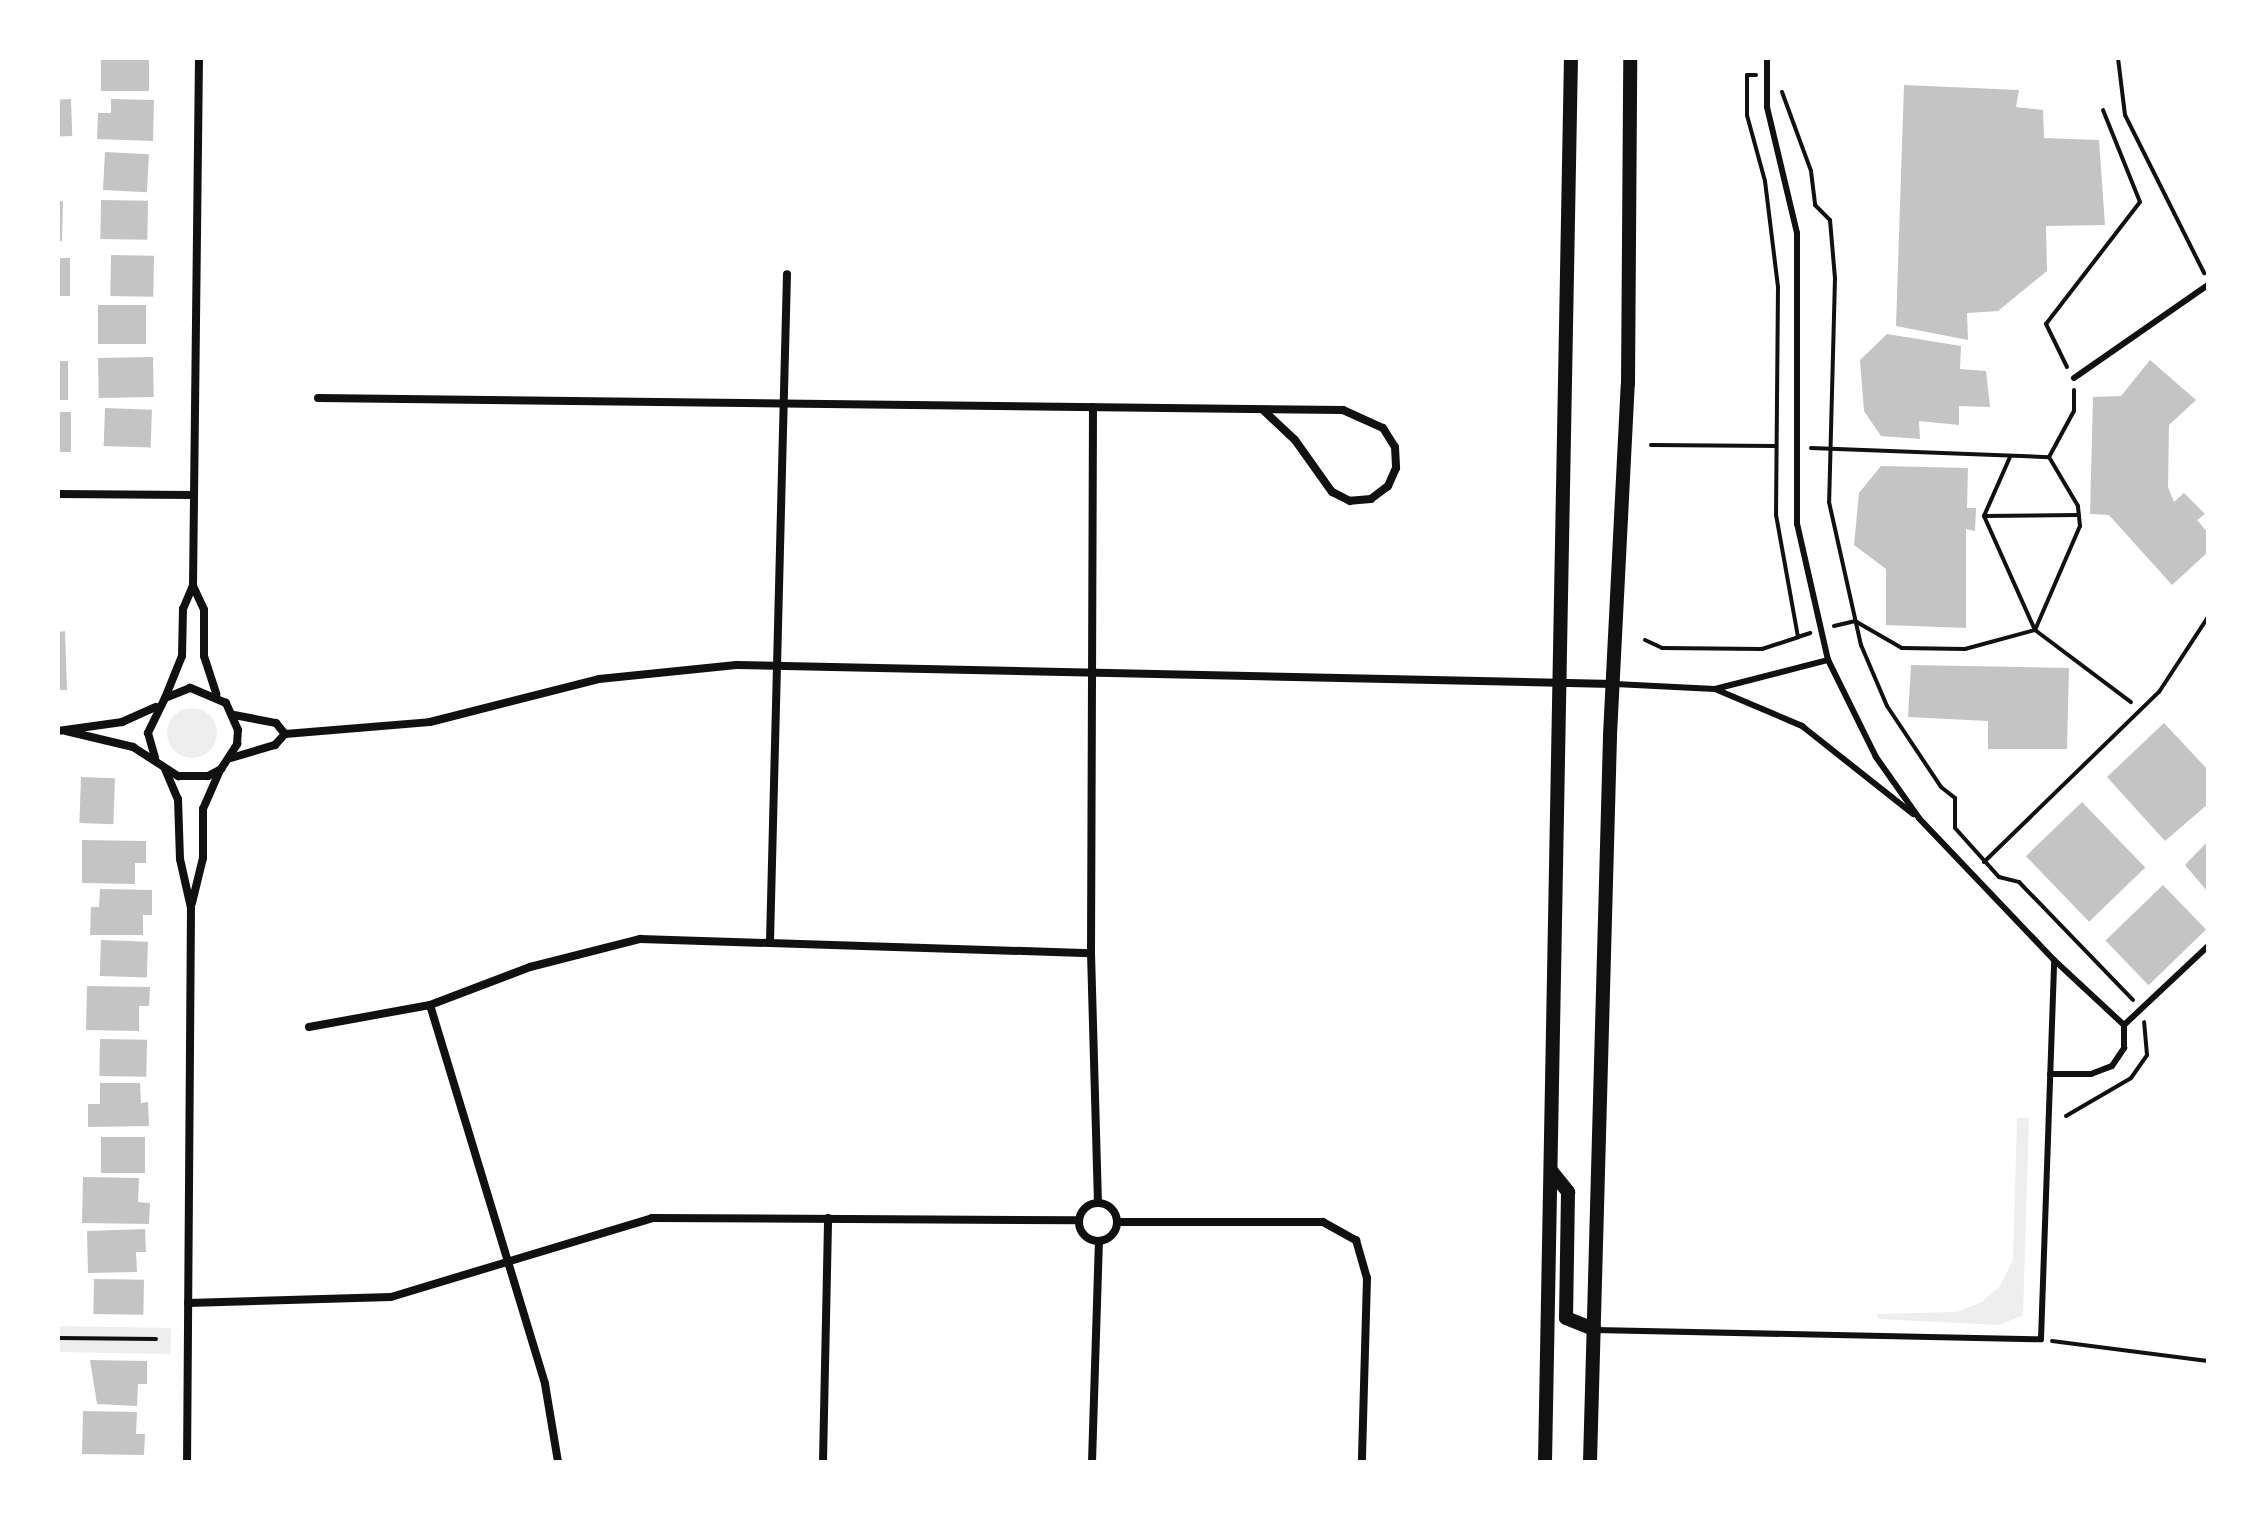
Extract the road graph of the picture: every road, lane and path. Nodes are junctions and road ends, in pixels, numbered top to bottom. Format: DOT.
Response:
graph roads {
  1 [pos="199,58"];
  2 [pos="1571,58"];
  3 [pos="1630,58"];
  4 [pos="1767,58"];
  5 [pos="2118,58"];
  6 [pos="1766,75"];
  7 [pos="2103,110"];
  8 [pos="787,274"];
  9 [pos="2208,284"];
  10 [pos="2074,378"];
  11 [pos="318,398"];
  12 [pos="785,404"];
  13 [pos="1093,407"];
  14 [pos="1263,410"];
  15 [pos="1651,445"];
  16 [pos="1775,446"];
  17 [pos="1797,447"];
  18 [pos="1832,450"];
  19 [pos="2010,457"];
  20 [pos="2049,457"];
  21 [pos="58,494"];
  22 [pos="193,495"];
  23 [pos="2079,515"];
  24 [pos="1984,516"];
  25 [pos="193,586"];
  26 [pos="2208,617"];
  27 [pos="1855,621"];
  28 [pos="1818,630"];
  29 [pos="2035,630"];
  30 [pos="1798,637"];
  31 [pos="1645,640"];
  32 [pos="1828,660"];
  33 [pos="775,665"];
  34 [pos="1093,672"];
  35 [pos="1563,681"];
  36 [pos="1615,684"];
  37 [pos="1715,689"];
  38 [pos="216,694"];
  39 [pos="165,698"];
  40 [pos="2131,702"];
  41 [pos="156,707"];
  42 [pos="234,715"];
  43 [pos="62,731"];
  44 [pos="285,734"];
  45 [pos="155,758"];
  46 [pos="231,758"];
  47 [pos="165,769"];
  48 [pos="221,769"];
  49 [pos="1919,818"];
  50 [pos="1986,861"];
  51 [pos="1972,874"];
  52 [pos="191,908"];
  53 [pos="770,941"];
  54 [pos="2208,946"];
  55 [pos="1091,953"];
  56 [pos="2054,960"];
  57 [pos="430,1005"];
  58 [pos="2140,1010"];
  59 [pos="2124,1025"];
  60 [pos="309,1027"];
  61 [pos="2050,1074"];
  62 [pos="2066,1116"];
  63 [pos="1552,1172"];
  64 [pos="1098,1203"];
  65 [pos="828,1218"];
  66 [pos="1079,1220"];
  67 [pos="1117,1222"];
  68 [pos="1099,1241"];
  69 [pos="503,1259"];
  70 [pos="188,1303"];
  71 [pos="1595,1330"];
  72 [pos="58,1338"];
  73 [pos="156,1339"];
  74 [pos="2041,1339"];
  75 [pos="2208,1361"];
  76 [pos="187,1462"];
  77 [pos="558,1462"];
  78 [pos="823,1462"];
  79 [pos="1092,1462"];
  80 [pos="1362,1462"];
  81 [pos="1545,1462"];
  82 [pos="1590,1462"];
  1 -- 22 [label="street"];
  2 -- 35 [label="street"];
  3 -- 36 [label="street"];
  4 -- 6 [label="lane"];
  5 -- 9 [label="path"];
  6 -- 16 [label="path"];
  6 -- 17 [label="lane"];
  6 -- 18 [label="path"];
  7 -- 10 [label="path"];
  8 -- 12 [label="street"];
  9 -- 10 [label="lane"];
  10 -- 20 [label="path"];
  11 -- 12 [label="street"];
  12 -- 13 [label="street"];
  12 -- 33 [label="street"];
  13 -- 14 [label="street"];
  13 -- 34 [label="street"];
  14 -- 14 [label="street"];
  15 -- 16 [label="path"];
  16 -- 17 [label="path"];
  16 -- 30 [label="path"];
  17 -- 18 [label="path"];
  17 -- 28 [label="lane"];
  18 -- 19 [label="path"];
  18 -- 27 [label="path"];
  19 -- 20 [label="path"];
  19 -- 24 [label="path"];
  20 -- 23 [label="path"];
  21 -- 22 [label="street"];
  22 -- 25 [label="street"];
  23 -- 24 [label="path"];
  23 -- 29 [label="path"];
  24 -- 29 [label="path"];
  25 -- 38 [label="street"];
  25 -- 39 [label="street"];
  26 -- 50 [label="path"];
  27 -- 28 [label="path"];
  27 -- 29 [label="path"];
  27 -- 50 [label="path"];
  28 -- 30 [label="path"];
  28 -- 32 [label="lane"];
  29 -- 40 [label="path"];
  30 -- 31 [label="path"];
  32 -- 37 [label="lane"];
  32 -- 49 [label="lane"];
  33 -- 34 [label="street"];
  33 -- 44 [label="street"];
  33 -- 53 [label="street"];
  34 -- 35 [label="street"];
  34 -- 55 [label="street"];
  35 -- 36 [label="street"];
  35 -- 63 [label="street"];
  36 -- 37 [label="lane"];
  36 -- 71 [label="street"];
  37 -- 49 [label="lane"];
  38 -- 39 [label="street"];
  38 -- 42 [label="street"];
  39 -- 41 [label="street"];
  41 -- 43 [label="street"];
  41 -- 45 [label="street"];
  42 -- 44 [label="street"];
  42 -- 46 [label="street"];
  43 -- 45 [label="street"];
  44 -- 46 [label="street"];
  45 -- 47 [label="street"];
  46 -- 48 [label="street"];
  47 -- 48 [label="street"];
  47 -- 52 [label="street"];
  48 -- 52 [label="street"];
  49 -- 51 [label="lane"];
  50 -- 51 [label="path"];
  50 -- 58 [label="path"];
  51 -- 56 [label="lane"];
  52 -- 70 [label="street"];
  53 -- 55 [label="street"];
  53 -- 57 [label="street"];
  54 -- 58 [label="lane"];
  55 -- 64 [label="street"];
  56 -- 59 [label="lane"];
  56 -- 61 [label="lane"];
  57 -- 60 [label="street"];
  57 -- 69 [label="street"];
  58 -- 59 [label="lane"];
  58 -- 62 [label="path"];
  59 -- 61 [label="lane"];
  61 -- 74 [label="lane"];
  63 -- 71 [label="street"];
  63 -- 81 [label="street"];
  64 -- 66 [label="street"];
  64 -- 67 [label="street"];
  65 -- 66 [label="street"];
  65 -- 69 [label="street"];
  65 -- 78 [label="street"];
  66 -- 68 [label="street"];
  67 -- 68 [label="street"];
  67 -- 80 [label="street"];
  68 -- 79 [label="street"];
  69 -- 70 [label="street"];
  69 -- 77 [label="street"];
  70 -- 76 [label="street"];
  71 -- 74 [label="lane"];
  71 -- 82 [label="street"];
  72 -- 73 [label="path"];
  74 -- 75 [label="path"];
}
